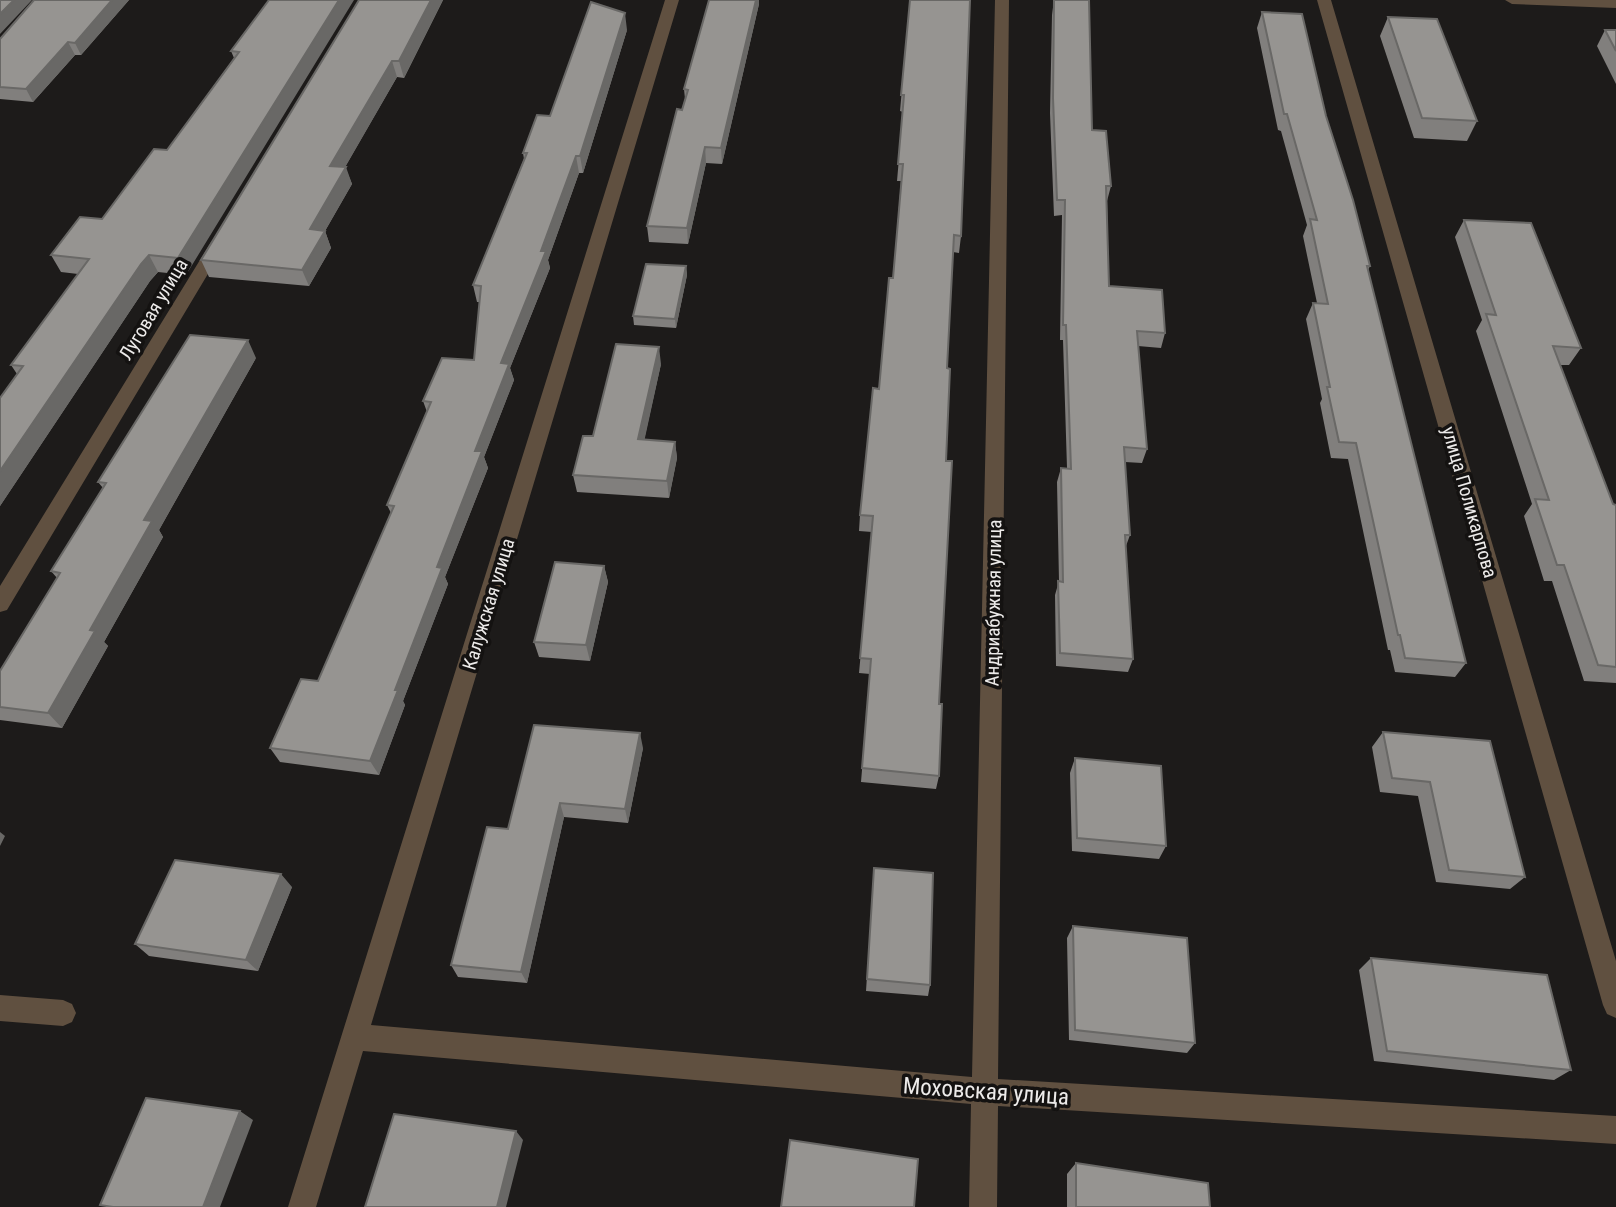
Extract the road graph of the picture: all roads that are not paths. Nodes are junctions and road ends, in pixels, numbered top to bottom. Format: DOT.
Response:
graph roads {
  1 [pos="671,0"];
  2 [pos="1002,0"];
  3 [pos="1324,0"];
  4 [pos="1512,0"];
  5 [pos="1616,4"];
  6 [pos="229,225"];
  7 [pos="0,604"];
  8 [pos="1616,1005"];
  9 [pos="0,1008"];
  10 [pos="63,1013"];
  11 [pos="356,1037"];
  12 [pos="985,1092"];
  13 [pos="1616,1130"];
  14 [pos="303,1207"];
  15 [pos="983,1207"];
  1 -- 11 [label="street, Калужская улица"];
  2 -- 12 [label="street, Андриабужная улица"];
  3 -- 8 [label="street, улица Поликарпова"];
  4 -- 5 [label="street"];
  6 -- 7 [label="street, Луговая улица"];
  9 -- 10 [label="street"];
  11 -- 12 [label="street, Моховская улица"];
  11 -- 14 [label="street, Калужская улица"];
  12 -- 13 [label="street, Моховская улица"];
  12 -- 15 [label="street, Андриабужная улица"];
}
